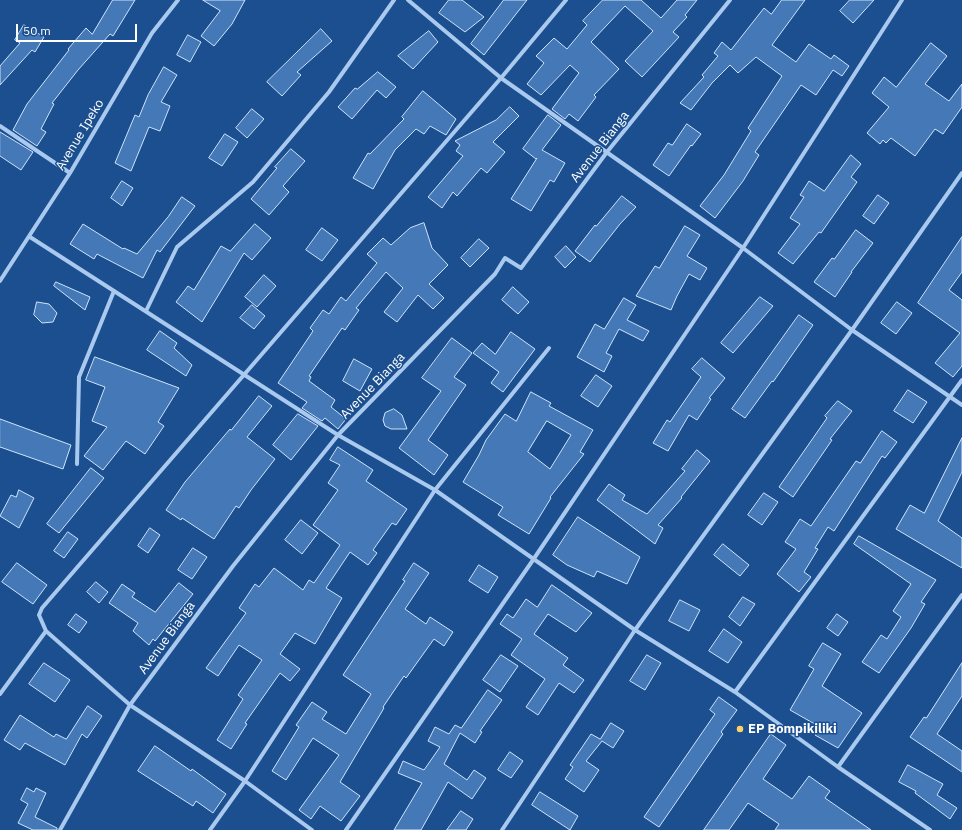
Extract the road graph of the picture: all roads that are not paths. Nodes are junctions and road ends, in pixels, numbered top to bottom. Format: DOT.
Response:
graph roads {
  1 [pos="178,0"];
  2 [pos="394,0"];
  3 [pos="408,0"];
  4 [pos="566,0"];
  5 [pos="730,0"];
  6 [pos="902,0"];
  7 [pos="501,78"];
  8 [pos="0,126"];
  9 [pos="606,152"];
  10 [pos="70,173"];
  11 [pos="962,173"];
  12 [pos="30,237"];
  13 [pos="744,248"];
  14 [pos="0,281"];
  15 [pos="114,291"];
  16 [pos="146,311"];
  17 [pos="852,330"];
  18 [pos="549,348"];
  19 [pos="245,375"];
  20 [pos="962,380"];
  21 [pos="951,396"];
  22 [pos="962,405"];
  23 [pos="338,436"];
  24 [pos="77,464"];
  25 [pos="435,490"];
  26 [pos="533,560"];
  27 [pos="962,595"];
  28 [pos="635,630"];
  29 [pos="46,631"];
  30 [pos="735,692"];
  31 [pos="0,694"];
  32 [pos="130,705"];
  33 [pos="838,767"];
  34 [pos="245,780"];
  35 [pos="60,830"];
  36 [pos="210,830"];
  37 [pos="312,830"];
  38 [pos="346,830"];
  39 [pos="502,830"];
  40 [pos="930,830"];
  1 -- 10 [label="street, Avenue Ipeko"];
  2 -- 16 [label="street"];
  3 -- 7 [label="street"];
  4 -- 7 [label="street"];
  5 -- 9 [label="street, Avenue Bianga"];
  6 -- 13 [label="street"];
  7 -- 9 [label="street"];
  7 -- 19 [label="street"];
  8 -- 10 [label="street"];
  9 -- 13 [label="street"];
  9 -- 23 [label="street, Avenue Bianga"];
  10 -- 12 [label="street, Avenue Ipeko"];
  11 -- 17 [label="street"];
  12 -- 14 [label="street, Avenue Ipeko"];
  12 -- 15 [label="street"];
  13 -- 17 [label="street"];
  13 -- 26 [label="street"];
  15 -- 16 [label="street"];
  15 -- 24 [label="street"];
  16 -- 19 [label="street"];
  17 -- 21 [label="street"];
  17 -- 28 [label="street"];
  18 -- 25 [label="street"];
  19 -- 23 [label="street"];
  19 -- 29 [label="street"];
  20 -- 21 [label="street"];
  21 -- 22 [label="street"];
  21 -- 30 [label="street"];
  23 -- 25 [label="street"];
  23 -- 32 [label="street, Avenue Bianga"];
  25 -- 26 [label="street"];
  25 -- 34 [label="street"];
  26 -- 28 [label="street"];
  26 -- 38 [label="street"];
  27 -- 33 [label="street"];
  28 -- 30 [label="street"];
  28 -- 39 [label="street"];
  29 -- 31 [label="street"];
  29 -- 32 [label="street"];
  30 -- 33 [label="street"];
  32 -- 34 [label="street"];
  32 -- 35 [label="street, Avenue Bianga"];
  33 -- 40 [label="street"];
  34 -- 36 [label="street"];
  34 -- 37 [label="street"];
}
